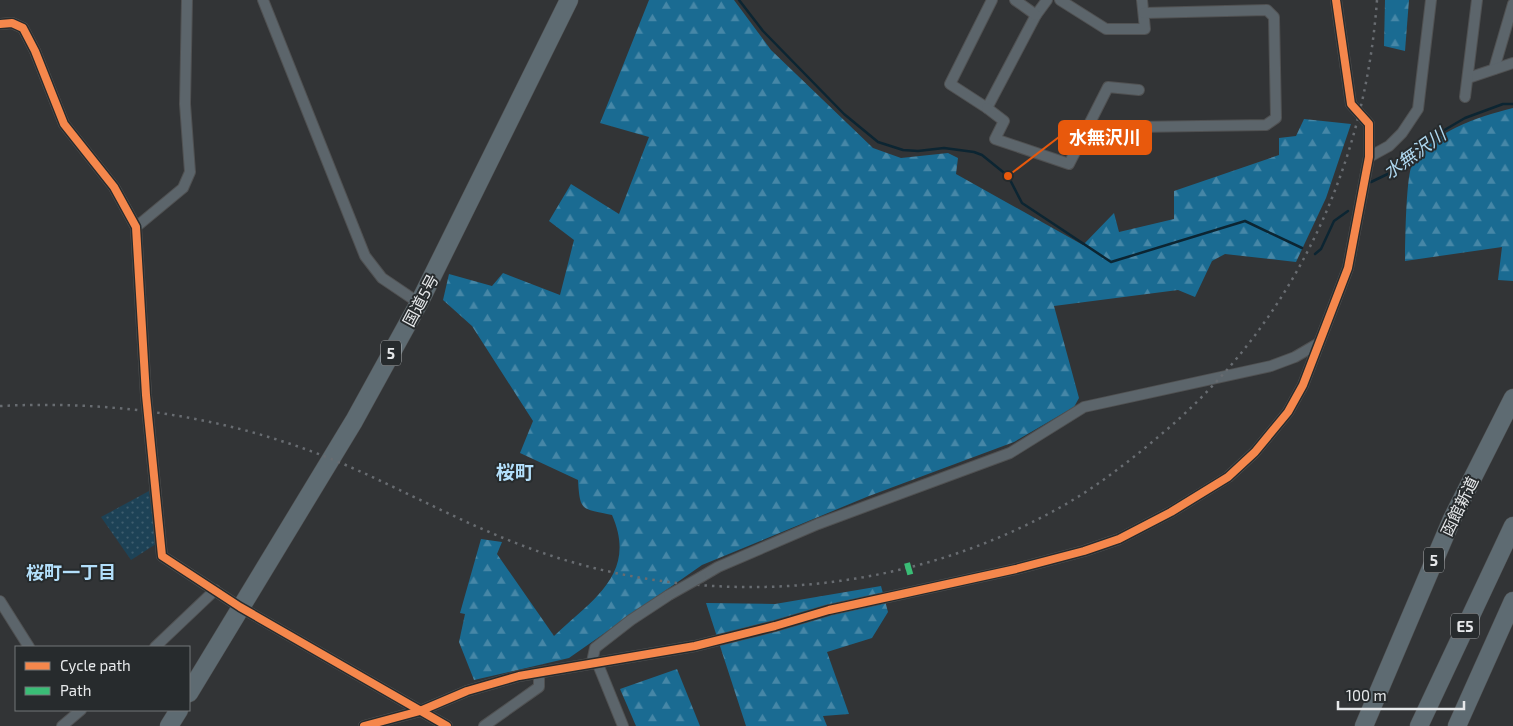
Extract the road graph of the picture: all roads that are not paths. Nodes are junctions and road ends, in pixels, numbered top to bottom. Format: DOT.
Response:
graph roads {
  1 [pos="187,0"];
  2 [pos="263,0"];
  3 [pos="569,0"];
  4 [pos="992,0"];
  5 [pos="1015,0"];
  6 [pos="1047,0"];
  7 [pos="1060,0"];
  8 [pos="1142,0"];
  9 [pos="1336,0"];
  10 [pos="1431,0"];
  11 [pos="1477,0"];
  12 [pos="1513,4"];
  13 [pos="1144,13"];
  14 [pos="1036,15"];
  15 [pos="0,24"];
  16 [pos="1513,63"];
  17 [pos="1494,68"];
  18 [pos="1468,78"];
  19 [pos="1139,90"];
  20 [pos="1465,97"];
  21 [pos="987,108"];
  22 [pos="1136,127"];
  23 [pos="1369,156"];
  24 [pos="136,227"];
  25 [pos="419,303"];
  26 [pos="1319,343"];
  27 [pos="1513,398"];
  28 [pos="1513,526"];
  29 [pos="1513,532"];
  30 [pos="214,590"];
  31 [pos="0,601"];
  32 [pos="1513,601"];
  33 [pos="240,607"];
  34 [pos="29,646"];
  35 [pos="156,646"];
  36 [pos="594,662"];
  37 [pos="539,672"];
  38 [pos="190,691"];
  39 [pos="178,711"];
  40 [pos="420,711"];
  41 [pos="75,712"];
  42 [pos="62,726"];
  43 [pos="169,726"];
  44 [pos="364,726"];
  45 [pos="447,726"];
  46 [pos="484,726"];
  47 [pos="623,726"];
  48 [pos="1364,726"];
  49 [pos="1419,726"];
  50 [pos="1428,726"];
  51 [pos="1457,726"];
  1 -- 24 [label="street"];
  2 -- 25 [label="street"];
  3 -- 25 [label="highway, 国道5号 / 5"];
  4 -- 21 [label="street"];
  5 -- 14 [label="street"];
  6 -- 14 [label="street"];
  7 -- 13 [label="street"];
  8 -- 13 [label="street"];
  9 -- 23 [label="street"];
  10 -- 23 [label="street"];
  11 -- 18 [label="street"];
  12 -- 17 [label="street"];
  13 -- 22 [label="street"];
  14 -- 21 [label="street"];
  15 -- 24 [label="street"];
  16 -- 17 [label="street"];
  17 -- 18 [label="street"];
  18 -- 20 [label="street"];
  19 -- 21 [label="street"];
  23 -- 26 [label="street"];
  24 -- 30 [label="street"];
  25 -- 33 [label="highway, 国道5号 / 5"];
  26 -- 36 [label="street, bridge"];
  26 -- 36 [label="street"];
  27 -- 48 [label="highway, 函館新道 / 5"];
  28 -- 49 [label="highway, E5"];
  29 -- 50 [label="highway, E5"];
  30 -- 33 [label="street"];
  30 -- 35 [label="street"];
  31 -- 34 [label="street"];
  32 -- 51 [label="highway"];
  33 -- 38 [label="highway, 国道5号 / 5"];
  33 -- 40 [label="street"];
  36 -- 37 [label="street"];
  36 -- 47 [label="street"];
  37 -- 40 [label="street"];
  37 -- 46 [label="street"];
  39 -- 43 [label="highway"];
  40 -- 44 [label="street"];
  40 -- 45 [label="street"];
  41 -- 42 [label="street"];
}
